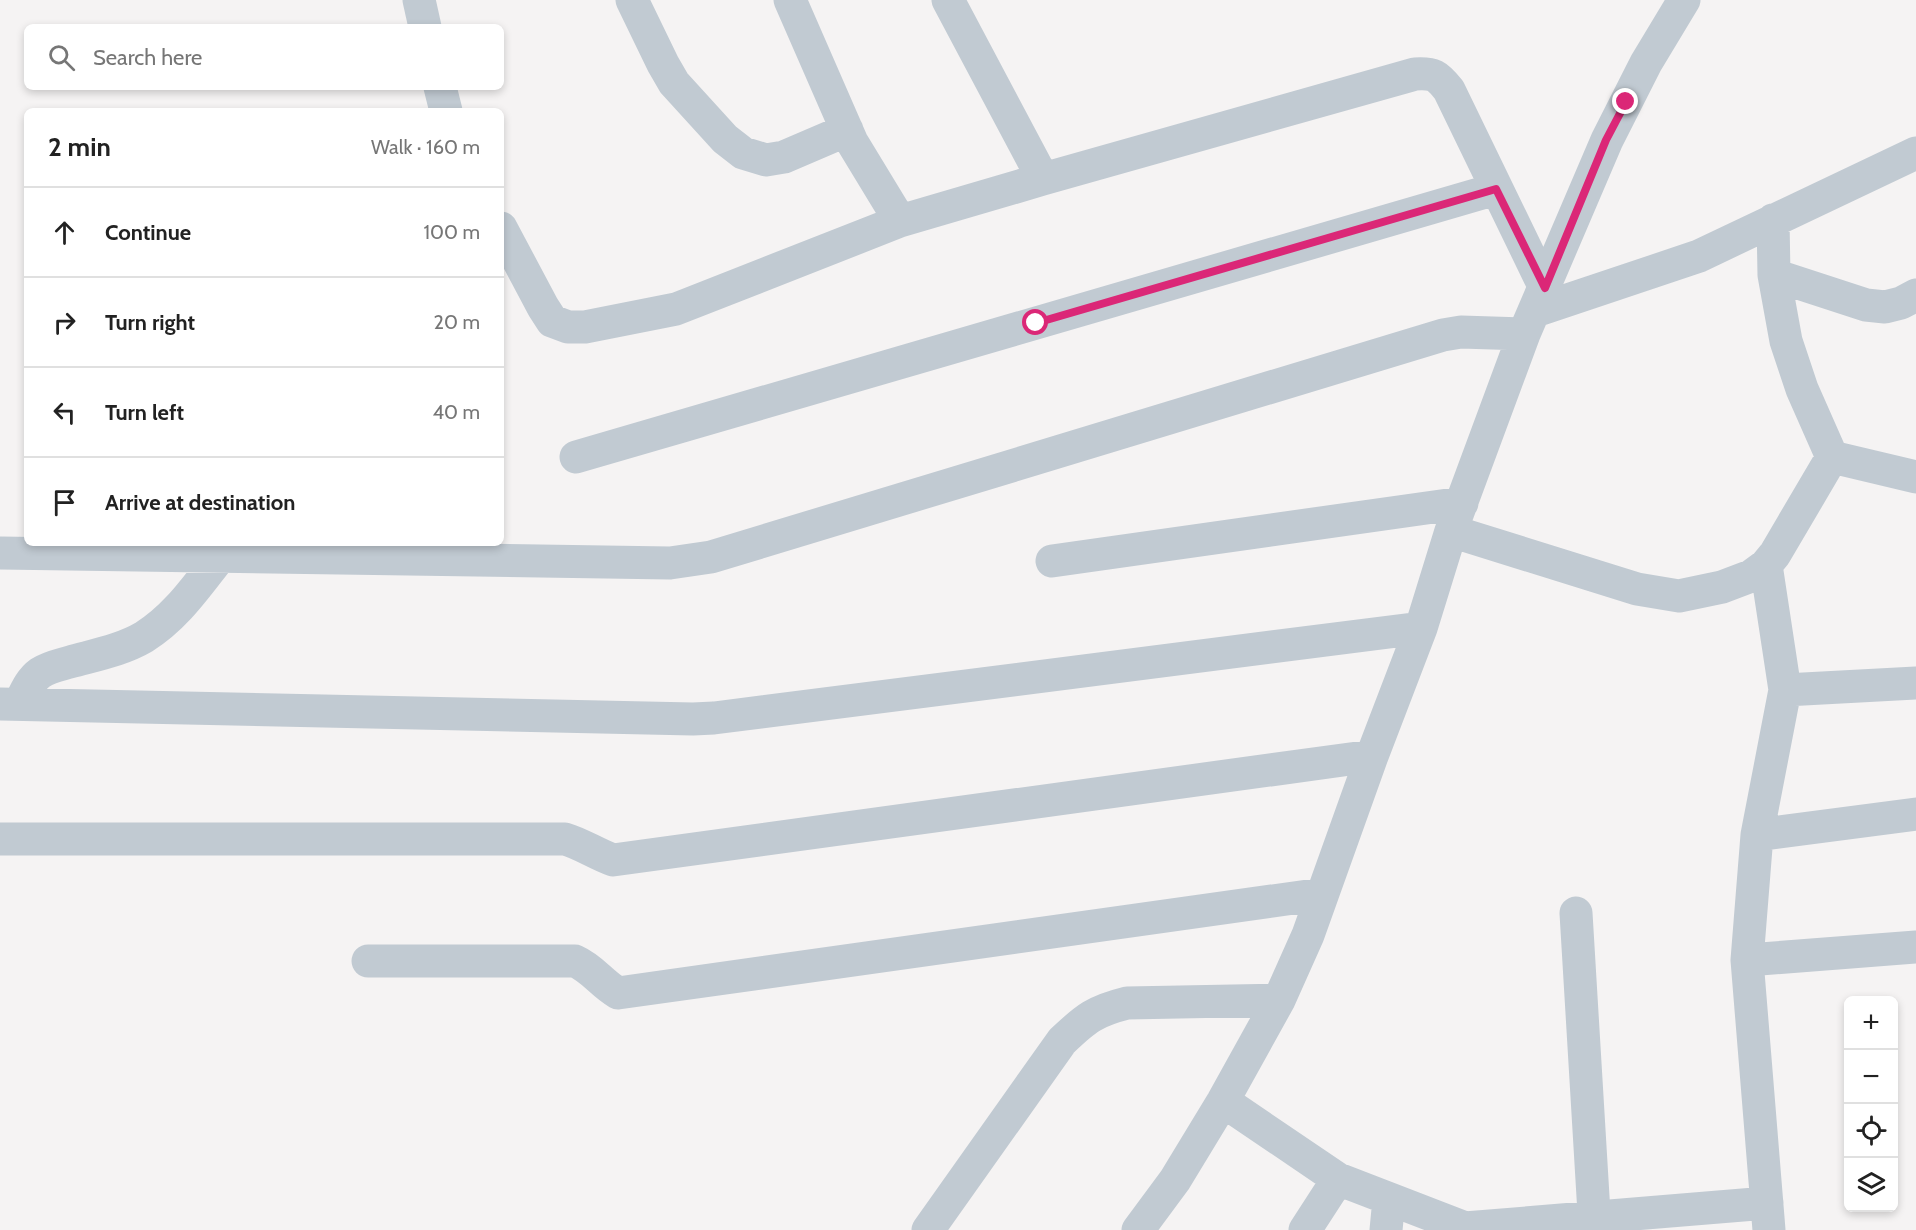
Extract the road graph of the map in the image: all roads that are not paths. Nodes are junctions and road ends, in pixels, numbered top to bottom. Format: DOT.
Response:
graph roads {
  1 [pos="419,0"];
  2 [pos="632,0"];
  3 [pos="790,0"];
  4 [pos="948,0"];
  5 [pos="1684,0"];
  6 [pos="424,24"];
  7 [pos="441,90"];
  8 [pos="445,108"];
  9 [pos="847,130"];
  10 [pos="1916,153"];
  11 [pos="1043,178"];
  12 [pos="1496,189"];
  13 [pos="1773,220"];
  14 [pos="900,221"];
  15 [pos="504,234"];
  16 [pos="1774,275"];
  17 [pos="1916,296"];
  18 [pos="1535,311"];
  19 [pos="576,457"];
  20 [pos="1832,457"];
  21 [pos="1916,477"];
  22 [pos="1457,517"];
  23 [pos="0,553"];
  24 [pos="219,558"];
  25 [pos="1052,561"];
  26 [pos="1766,565"];
  27 [pos="1422,628"];
  28 [pos="1916,683"];
  29 [pos="1785,690"];
  30 [pos="10,704"];
  31 [pos="1372,756"];
  32 [pos="1916,814"];
  33 [pos="1757,836"];
  34 [pos="0,840"];
  35 [pos="1322,894"];
  36 [pos="1576,913"];
  37 [pos="1916,947"];
  38 [pos="1747,960"];
  39 [pos="368,961"];
  40 [pos="1279,1000"];
  41 [pos="1223,1101"];
  42 [pos="1338,1179"];
  43 [pos="1388,1215"];
  44 [pos="1768,1217"];
  45 [pos="1594,1223"];
  46 [pos="1465,1229"];
  47 [pos="928,1230"];
  48 [pos="1138,1230"];
  49 [pos="1305,1230"];
  1 -- 6 [label="street"];
  2 -- 9 [label="street"];
  3 -- 9 [label="street"];
  4 -- 11 [label="street"];
  5 -- 18 [label="street"];
  7 -- 8 [label="street"];
  9 -- 14 [label="street"];
  10 -- 13 [label="street"];
  11 -- 12 [label="street"];
  11 -- 14 [label="street"];
  12 -- 18 [label="street"];
  12 -- 19 [label="street"];
  13 -- 16 [label="street"];
  13 -- 18 [label="street"];
  14 -- 15 [label="street"];
  16 -- 17 [label="street"];
  16 -- 20 [label="street"];
  18 -- 22 [label="street"];
  18 -- 24 [label="street"];
  20 -- 21 [label="street"];
  20 -- 26 [label="street"];
  22 -- 25 [label="street"];
  22 -- 26 [label="street"];
  22 -- 27 [label="street"];
  23 -- 24 [label="street"];
  24 -- 30 [label="street"];
  26 -- 29 [label="street"];
  27 -- 30 [label="street"];
  27 -- 31 [label="street"];
  28 -- 29 [label="street"];
  29 -- 33 [label="street"];
  31 -- 34 [label="street"];
  31 -- 35 [label="street"];
  32 -- 33 [label="street"];
  33 -- 38 [label="street"];
  35 -- 39 [label="street"];
  35 -- 40 [label="street"];
  36 -- 45 [label="street"];
  37 -- 38 [label="street"];
  38 -- 44 [label="street"];
  40 -- 41 [label="street"];
  40 -- 47 [label="street"];
  41 -- 42 [label="street"];
  41 -- 48 [label="street"];
  42 -- 43 [label="street"];
  42 -- 49 [label="street"];
  43 -- 46 [label="street"];
  44 -- 45 [label="street"];
  45 -- 46 [label="street"];
}
